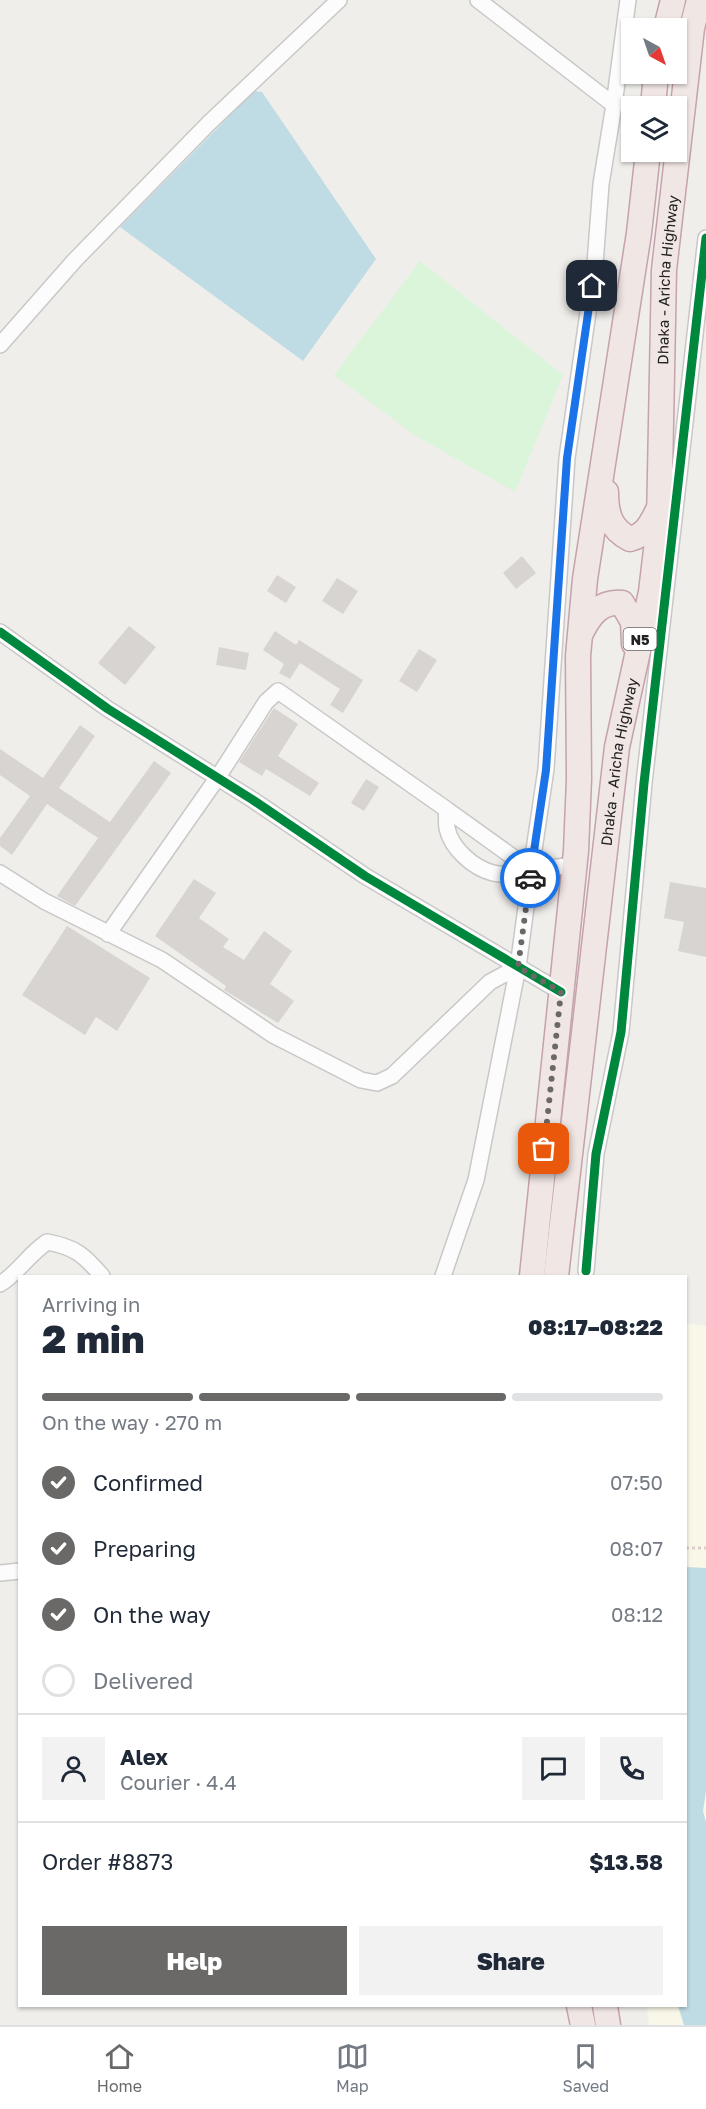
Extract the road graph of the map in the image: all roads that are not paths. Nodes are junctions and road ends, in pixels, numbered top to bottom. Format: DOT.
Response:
graph roads {
  1 [pos="339,0"];
  2 [pos="478,0"];
  3 [pos="628,0"];
  4 [pos="673,0"];
  5 [pos="699,0"];
  6 [pos="668,18"];
  7 [pos="615,105"];
  8 [pos="647,162"];
  9 [pos="706,238"];
  10 [pos="0,345"];
  11 [pos="604,457"];
  12 [pos="659,508"];
  13 [pos="0,632"];
  14 [pos="580,635"];
  15 [pos="632,671"];
  16 [pos="218,777"];
  17 [pos="446,809"];
  18 [pos="575,865"];
  19 [pos="531,870"];
  20 [pos="0,873"];
  21 [pos="108,934"];
  22 [pos="518,967"];
  23 [pos="561,992"];
  24 [pos="586,1271"];
  25 [pos="101,1275"];
  26 [pos="443,1275"];
  27 [pos="532,1275"];
  28 [pos="556,1275"];
  29 [pos="0,1284"];
  30 [pos="18,1571"];
  31 [pos="0,1573"];
  32 [pos="579,2007"];
  33 [pos="605,2007"];
  34 [pos="583,2025"];
  35 [pos="608,2025"];
  1 -- 10 [label="street"];
  2 -- 7 [label="street"];
  3 -- 7 [label="street"];
  4 -- 6 [label="highway"];
  5 -- 12 [label="highway, Dhaka - Aricha Highway / N5"];
  7 -- 19 [label="street"];
  8 -- 11 [label="highway, Dhaka - Aricha Highway"];
  9 -- 24 [label="street"];
  11 -- 12 [label="highway"];
  11 -- 14 [label="highway, Dhaka - Aricha Highway"];
  12 -- 15 [label="highway, Dhaka - Aricha Highway / N5"];
  13 -- 16 [label="street"];
  14 -- 15 [label="highway"];
  14 -- 18 [label="highway, Dhaka - Aricha Highway"];
  15 -- 28 [label="highway, Dhaka - Aricha Highway / N5"];
  16 -- 17 [label="street"];
  16 -- 21 [label="street"];
  16 -- 22 [label="street"];
  17 -- 19 [label="street"];
  17 -- 19 [label="street"];
  18 -- 19 [label="street"];
  18 -- 23 [label="highway, Dhaka - Aricha Highway"];
  19 -- 22 [label="street"];
  20 -- 21 [label="street"];
  21 -- 22 [label="street"];
  22 -- 23 [label="street"];
  22 -- 26 [label="street"];
  23 -- 27 [label="highway, Dhaka - Aricha Highway"];
  25 -- 29 [label="street"];
  30 -- 31 [label="street"];
  32 -- 34 [label="highway"];
  33 -- 35 [label="highway"];
}
